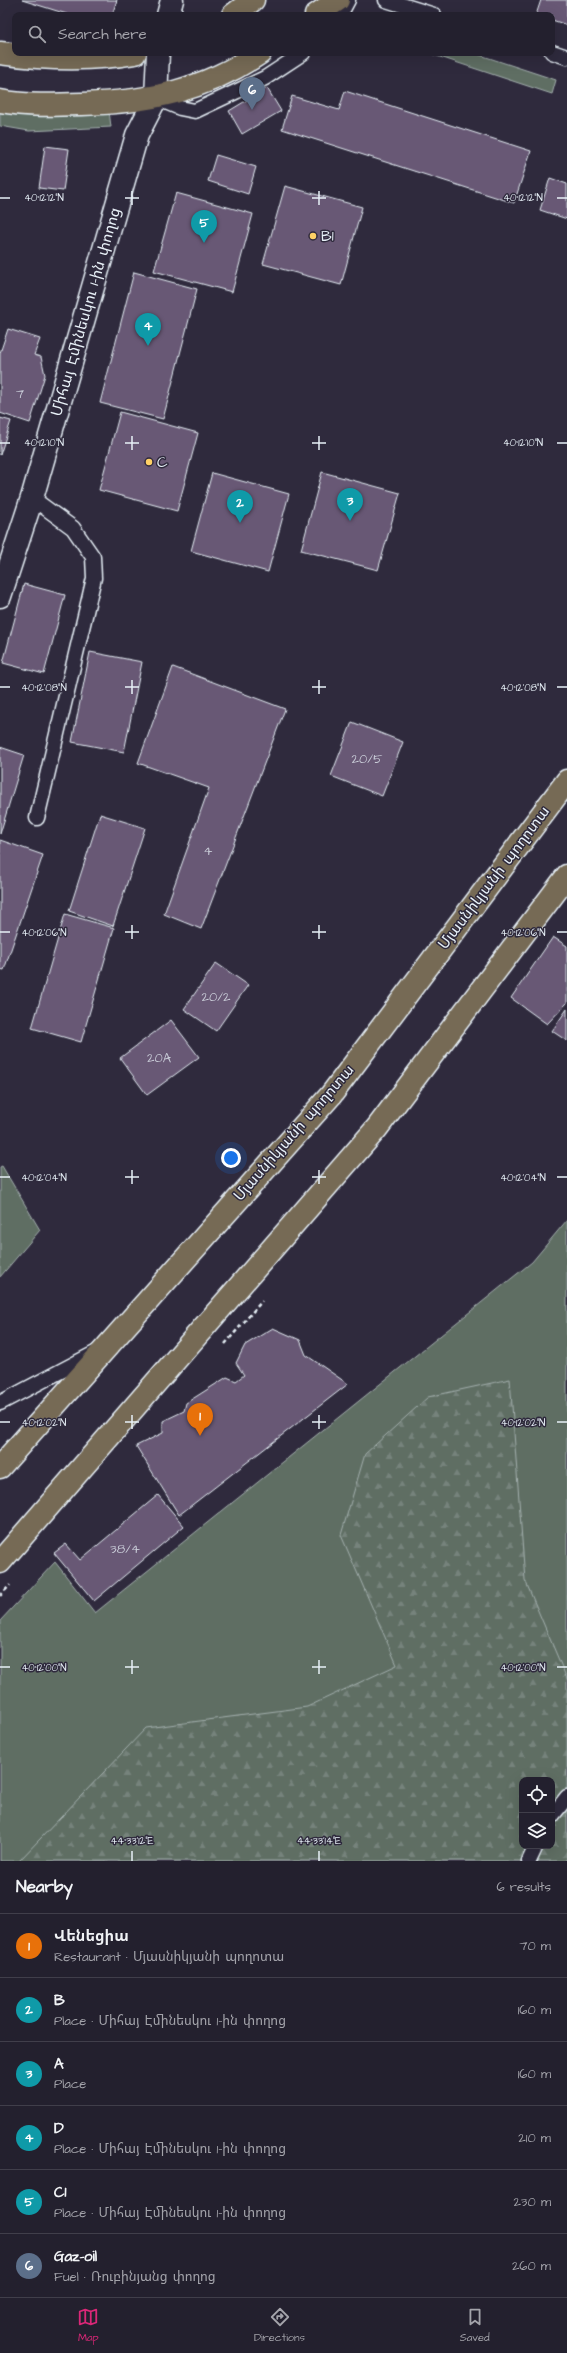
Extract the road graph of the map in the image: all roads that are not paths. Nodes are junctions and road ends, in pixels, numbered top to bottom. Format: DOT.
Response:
graph roads {
  1 [pos="172,0"];
  2 [pos="253,0"];
  3 [pos="338,0"];
  4 [pos="348,0"];
  5 [pos="386,0"];
  6 [pos="169,12"];
  7 [pos="236,12"];
  8 [pos="320,12"];
  9 [pos="342,12"];
  10 [pos="424,12"];
  11 [pos="0,53"];
  12 [pos="555,53"];
  13 [pos="12,55"];
  14 [pos="20,56"];
  15 [pos="110,56"];
  16 [pos="158,56"];
  17 [pos="256,56"];
  18 [pos="260,56"];
  19 [pos="298,56"];
  20 [pos="567,57"];
  21 [pos="256,82"];
  22 [pos="156,98"];
  23 [pos="0,102"];
  24 [pos="32,498"];
  25 [pos="0,596"];
  26 [pos="567,781"];
  27 [pos="37,818"];
  28 [pos="567,876"];
  29 [pos="106,1347"];
  30 [pos="0,1403"];
  31 [pos="0,1467"];
  32 [pos="0,1562"];
  33 [pos="567,1797"];
  34 [pos="554,1813"];
  35 [pos="535,1849"];
  36 [pos="529,1861"];
  1 -- 6 [label="street"];
  2 -- 7 [label="main road"];
  3 -- 8 [label="main road"];
  4 -- 9 [label="lane"];
  5 -- 10 [label="lane"];
  11 -- 13 [label="main road"];
  12 -- 20 [label="lane"];
  14 -- 15 [label="main road"];
  16 -- 22 [label="street"];
  17 -- 22 [label="main road"];
  18 -- 21 [label="lane"];
  19 -- 21 [label="lane"];
  21 -- 22 [label="lane"];
  22 -- 23 [label="main road"];
  22 -- 24 [label="street, Միհայ Էմինեսկու 1-ին փողոց"];
  24 -- 25 [label="street, Միհայ Էմինեսկու 1-ին փողոց"];
  24 -- 27 [label="lane"];
  26 -- 29 [label="main road, Մյասնիկյանի պողոտա"];
  28 -- 32 [label="main road"];
  29 -- 30 [label="lane"];
  29 -- 31 [label="main road, Մյասնիկյանի պողոտա"];
  33 -- 34 [label="lane"];
  35 -- 36 [label="lane"];
}
